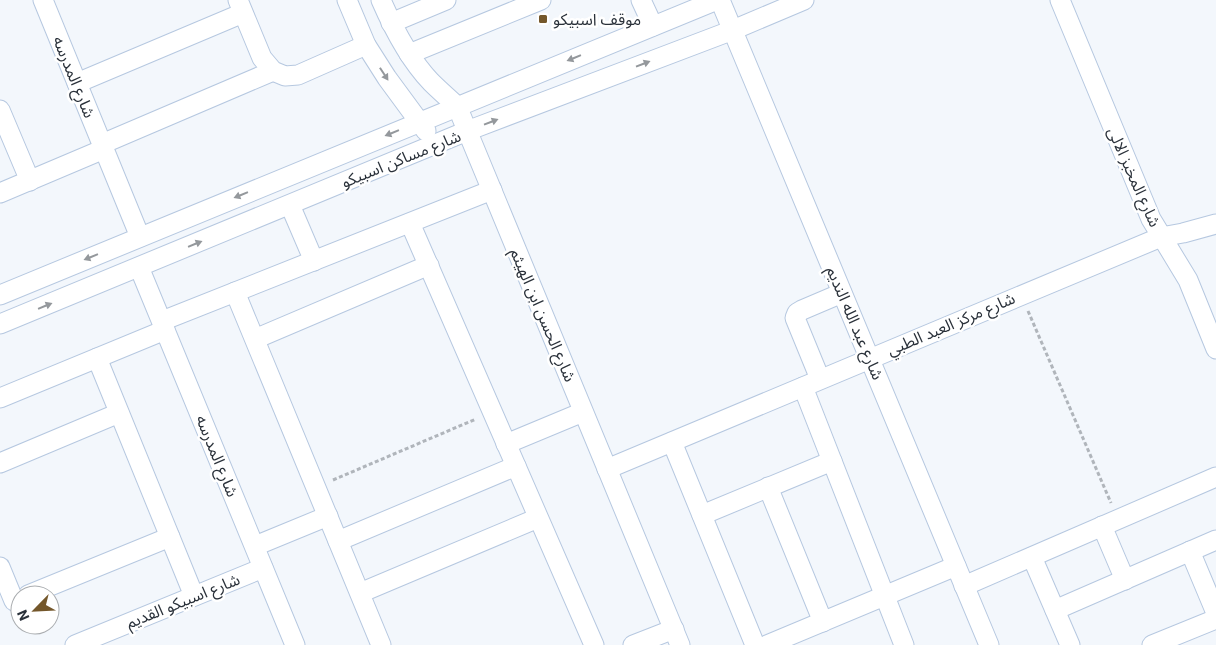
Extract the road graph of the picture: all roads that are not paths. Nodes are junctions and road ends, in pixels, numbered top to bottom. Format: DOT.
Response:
graph roads {
  1 [pos="43,0"];
  2 [pos="347,0"];
  3 [pos="381,0"];
  4 [pos="446,0"];
  5 [pos="541,0"];
  6 [pos="641,0"];
  7 [pos="804,0"];
  8 [pos="1060,0"];
  9 [pos="707,2"];
  10 [pos="241,6"];
  11 [pos="391,23"];
  12 [pos="653,26"];
  13 [pos="733,30"];
  14 [pos="366,45"];
  15 [pos="409,54"];
  16 [pos="273,71"];
  17 [pos="77,84"];
  18 [pos="457,106"];
  19 [pos="0,110"];
  20 [pos="418,122"];
  21 [pos="467,132"];
  22 [pos="437,144"];
  23 [pos="103,147"];
  24 [pos="30,181"];
  25 [pos="492,190"];
  26 [pos="0,193"];
  27 [pos="290,205"];
  28 [pos="410,222"];
  29 [pos="1216,224"];
  30 [pos="140,237"];
  31 [pos="1161,237"];
  32 [pos="314,261"];
  33 [pos="429,266"];
  34 [pos="139,267"];
  35 [pos="235,292"];
  36 [pos="842,293"];
  37 [pos="0,294"];
  38 [pos="0,324"];
  39 [pos="164,326"];
  40 [pos="255,339"];
  41 [pos="1216,349"];
  42 [pos="97,358"];
  43 [pos="870,359"];
  44 [pos="820,379"];
  45 [pos="803,387"];
  46 [pos="0,398"];
  47 [pos="583,412"];
  48 [pos="119,413"];
  49 [pos="672,442"];
  50 [pos="506,444"];
  51 [pos="832,461"];
  52 [pos="0,463"];
  53 [pos="516,466"];
  54 [pos="607,469"];
  55 [pos="1216,477"];
  56 [pos="768,487"];
  57 [pos="702,515"];
  58 [pos="328,516"];
  59 [pos="538,518"];
  60 [pos="1110,523"];
  61 [pos="170,537"];
  62 [pos="1216,540"];
  63 [pos="338,541"];
  64 [pos="254,546"];
  65 [pos="1190,551"];
  66 [pos="1032,557"];
  67 [pos="956,566"];
  68 [pos="0,567"];
  69 [pos="264,568"];
  70 [pos="1125,580"];
  71 [pos="52,585"];
  72 [pos="964,586"];
  73 [pos="10,589"];
  74 [pos="360,593"];
  75 [pos="194,596"];
  76 [pos="884,596"];
  77 [pos="1055,610"];
  78 [pos="1216,613"];
  79 [pos="1216,619"];
  80 [pos="823,622"];
  81 [pos="677,637"];
  82 [pos="1159,644"];
  83 [pos="75,645"];
  84 [pos="295,645"];
  85 [pos="381,645"];
  86 [pos="594,645"];
  87 [pos="633,645"];
  88 [pos="755,645"];
  89 [pos="768,645"];
  90 [pos="904,645"];
  91 [pos="989,645"];
  92 [pos="1070,645"];
  1 -- 17 [label="street, شارع المدرسه"];
  2 -- 14 [label="street"];
  3 -- 11 [label="street, شارع الحسن ابن الهيثم"];
  4 -- 11 [label="street"];
  5 -- 15 [label="street"];
  6 -- 12 [label="street"];
  7 -- 13 [label="street, شارع مساكن اسبيكو"];
  8 -- 31 [label="street, شارع المخبز الالى"];
  9 -- 12 [label="street, شارع مساكن اسبيكو"];
  9 -- 13 [label="street, شارع عبد الله النديم"];
  10 -- 16 [label="street"];
  10 -- 17 [label="street"];
  11 -- 15 [label="street, شارع الحسن ابن الهيثم"];
  12 -- 18 [label="street, شارع مساكن اسبيكو, one-way"];
  21 -- 13 [label="street, شارع مساكن اسبيكو, one-way"];
  13 -- 36 [label="street, شارع عبد الله النديم"];
  14 -- 16 [label="street"];
  14 -- 20 [label="street, one-way"];
  15 -- 18 [label="street, شارع الحسن ابن الهيثم"];
  16 -- 23 [label="street"];
  17 -- 23 [label="street, شارع المدرسه"];
  18 -- 20 [label="street, شارع مساكن اسبيكو"];
  18 -- 21 [label="street, شارع الحسن ابن الهيثم"];
  19 -- 24 [label="street"];
  20 -- 22 [label="street"];
  20 -- 30 [label="street, شارع مساكن اسبيكو, one-way"];
  21 -- 22 [label="street, شارع مساكن اسبيكو"];
  21 -- 25 [label="street, شارع الحسن ابن الهيثم"];
  22 -- 27 [label="street, شارع مساكن اسبيكو"];
  23 -- 24 [label="street"];
  23 -- 30 [label="street, شارع المدرسه"];
  24 -- 26 [label="street"];
  25 -- 28 [label="street"];
  25 -- 47 [label="street, شارع الحسن ابن الهيثم"];
  27 -- 32 [label="street"];
  34 -- 27 [label="street, شارع مساكن اسبيكو, one-way"];
  28 -- 32 [label="street"];
  28 -- 33 [label="street"];
  29 -- 31 [label="street, شارع مركز العبد الطبي"];
  30 -- 37 [label="street, شارع مساكن اسبيكو, one-way"];
  31 -- 41 [label="street, شارع المخبز الالى"];
  31 -- 43 [label="street, شارع مركز العبد الطبي"];
  32 -- 35 [label="street"];
  33 -- 40 [label="street"];
  33 -- 50 [label="street"];
  38 -- 34 [label="street, شارع مساكن اسبيكو, one-way"];
  34 -- 39 [label="street, شارع المدرسه"];
  35 -- 39 [label="street"];
  35 -- 40 [label="street"];
  36 -- 43 [label="street, شارع عبد الله النديم"];
  36 -- 44 [label="street"];
  39 -- 42 [label="street"];
  39 -- 64 [label="street, شارع المدرسه"];
  40 -- 58 [label="street"];
  42 -- 46 [label="street"];
  42 -- 48 [label="street"];
  43 -- 44 [label="street, شارع مركز العبد الطبي"];
  43 -- 67 [label="street, شارع عبد الله النديم"];
  44 -- 45 [label="street, شارع مركز العبد الطبي"];
  45 -- 49 [label="street, شارع مركز العبد الطبي"];
  45 -- 51 [label="street"];
  47 -- 50 [label="street"];
  47 -- 54 [label="street, شارع الحسن ابن الهيثم"];
  48 -- 52 [label="street"];
  48 -- 61 [label="street"];
  49 -- 54 [label="street, شارع مركز العبد الطبي"];
  49 -- 57 [label="street"];
  50 -- 53 [label="street"];
  51 -- 56 [label="street"];
  51 -- 76 [label="street"];
  53 -- 59 [label="street"];
  53 -- 63 [label="street"];
  54 -- 81 [label="street, شارع الحسن ابن الهيثم"];
  55 -- 60 [label="street"];
  56 -- 57 [label="street"];
  56 -- 80 [label="street"];
  57 -- 88 [label="street"];
  58 -- 63 [label="street"];
  58 -- 64 [label="street"];
  59 -- 74 [label="street"];
  59 -- 86 [label="street"];
  60 -- 66 [label="street"];
  60 -- 70 [label="street"];
  61 -- 71 [label="street"];
  61 -- 75 [label="street"];
  62 -- 65 [label="street"];
  63 -- 74 [label="street"];
  64 -- 69 [label="street, شارع المدرسه"];
  65 -- 70 [label="street"];
  65 -- 78 [label="street"];
  66 -- 72 [label="street"];
  66 -- 77 [label="street"];
  67 -- 72 [label="street, شارع عبد الله النديم"];
  67 -- 76 [label="street"];
  68 -- 73 [label="street"];
  69 -- 75 [label="street, شارع اسبيكو القديم"];
  69 -- 84 [label="street, شارع المدرسه"];
  70 -- 77 [label="street"];
  72 -- 91 [label="street, شارع عبد الله النديم"];
  74 -- 85 [label="street"];
  75 -- 83 [label="street, شارع اسبيكو القديم"];
  76 -- 80 [label="street"];
  76 -- 90 [label="street"];
  77 -- 92 [label="street"];
  79 -- 82 [label="street"];
  80 -- 89 [label="street"];
  81 -- 87 [label="street"];
}
